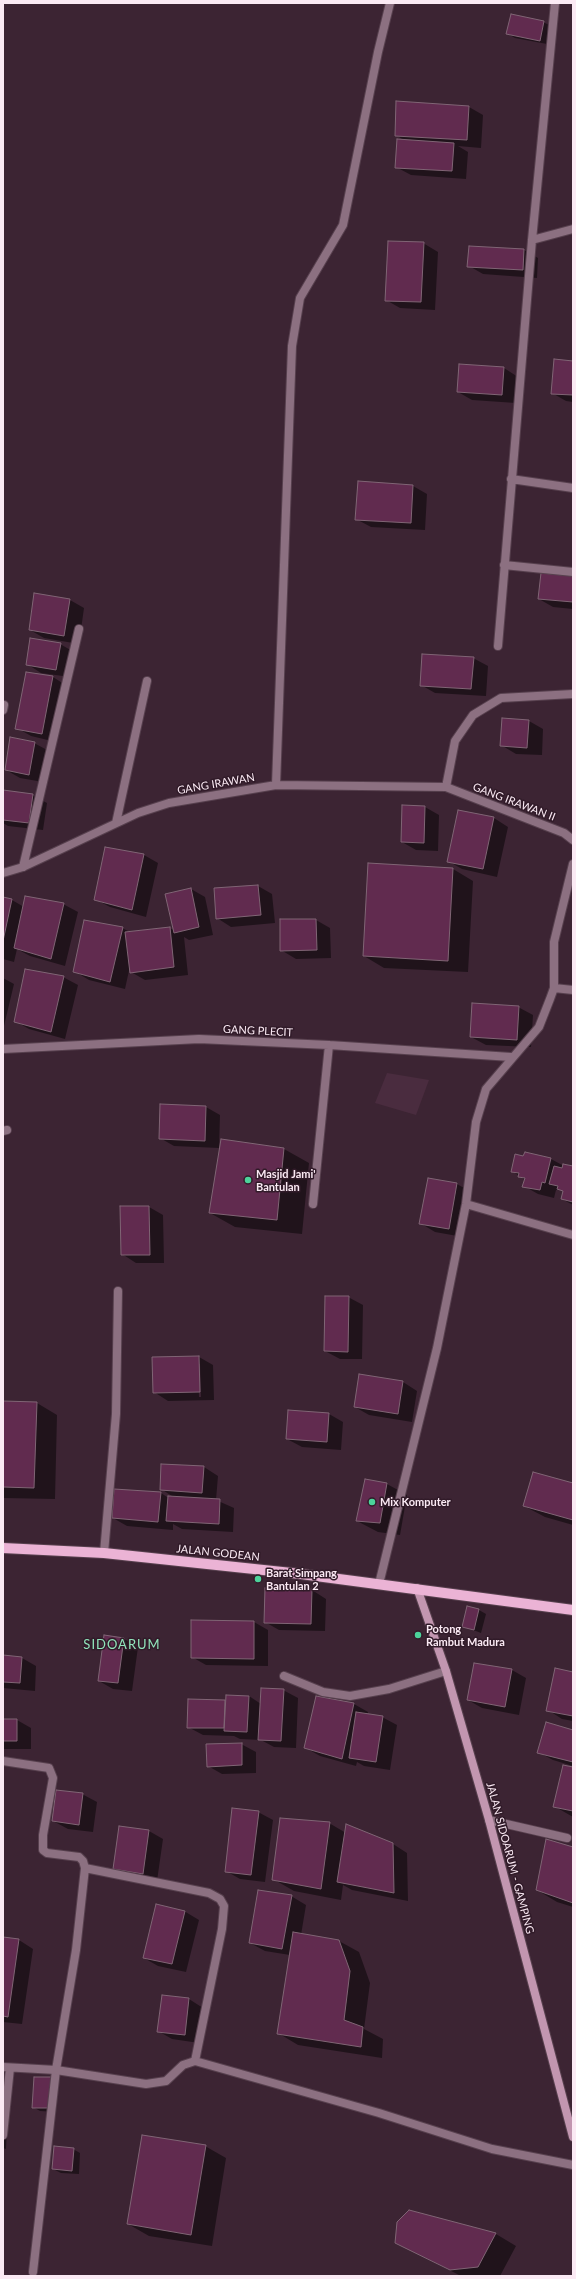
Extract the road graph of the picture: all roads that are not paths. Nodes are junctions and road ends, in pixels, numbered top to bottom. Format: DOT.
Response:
graph roads {
  1 [pos="390,3"];
  2 [pos="555,3"];
  3 [pos="573,229"];
  4 [pos="532,240"];
  5 [pos="512,479"];
  6 [pos="573,488"];
  7 [pos="504,565"];
  8 [pos="573,572"];
  9 [pos="79,629"];
  10 [pos="498,646"];
  11 [pos="147,681"];
  12 [pos="573,694"];
  13 [pos="276,785"];
  14 [pos="446,787"];
  15 [pos="116,823"];
  16 [pos="573,840"];
  17 [pos="573,864"];
  18 [pos="23,867"];
  19 [pos="3,872"];
  20 [pos="554,988"];
  21 [pos="573,990"];
  22 [pos="329,1045"];
  23 [pos="3,1050"];
  24 [pos="511,1057"];
  25 [pos="313,1204"];
  26 [pos="466,1204"];
  27 [pos="573,1235"];
  28 [pos="118,1291"];
  29 [pos="3,1548"];
  30 [pos="104,1553"];
  31 [pos="379,1584"];
  32 [pos="417,1588"];
  33 [pos="573,1610"];
  34 [pos="446,1671"];
  35 [pos="284,1676"];
  36 [pos="3,1761"];
  37 [pos="489,1820"];
  38 [pos="567,1838"];
  39 [pos="85,1868"];
  40 [pos="195,2061"];
  41 [pos="7,2067"];
  42 [pos="56,2070"];
  43 [pos="3,2135"];
  44 [pos="573,2137"];
  45 [pos="573,2165"];
  46 [pos="33,2272"];
  1 -- 13 [label="street"];
  2 -- 4 [label="street"];
  3 -- 4 [label="street"];
  4 -- 5 [label="street"];
  5 -- 6 [label="street"];
  5 -- 7 [label="street"];
  7 -- 8 [label="street"];
  7 -- 10 [label="street"];
  9 -- 18 [label="street"];
  11 -- 15 [label="street"];
  12 -- 14 [label="street"];
  13 -- 14 [label="street, GANG IRAWAN"];
  13 -- 15 [label="street, GANG IRAWAN"];
  14 -- 16 [label="street, GANG IRAWAN II"];
  15 -- 18 [label="street, GANG IRAWAN"];
  17 -- 20 [label="street"];
  18 -- 19 [label="street, GANG IRAWAN"];
  20 -- 21 [label="street"];
  20 -- 24 [label="street"];
  22 -- 23 [label="street, GANG PLECIT"];
  22 -- 24 [label="street, GANG PLECIT"];
  22 -- 25 [label="street"];
  24 -- 26 [label="street"];
  26 -- 27 [label="street"];
  26 -- 31 [label="street"];
  28 -- 30 [label="street"];
  29 -- 30 [label="main road, JALAN GODEAN"];
  30 -- 31 [label="main road, JALAN GODEAN"];
  31 -- 32 [label="main road, JALAN GODEAN"];
  32 -- 33 [label="main road, JALAN GODEAN"];
  32 -- 34 [label="main road, JALAN SIDOARUM - GAMPING"];
  34 -- 35 [label="street"];
  34 -- 37 [label="main road, JALAN SIDOARUM - GAMPING"];
  36 -- 39 [label="street"];
  37 -- 38 [label="street"];
  37 -- 44 [label="main road, JALAN SIDOARUM - GAMPING"];
  39 -- 40 [label="street"];
  39 -- 42 [label="street"];
  40 -- 42 [label="street"];
  40 -- 45 [label="street"];
  41 -- 42 [label="street"];
  41 -- 43 [label="street"];
  42 -- 46 [label="street"];
}
